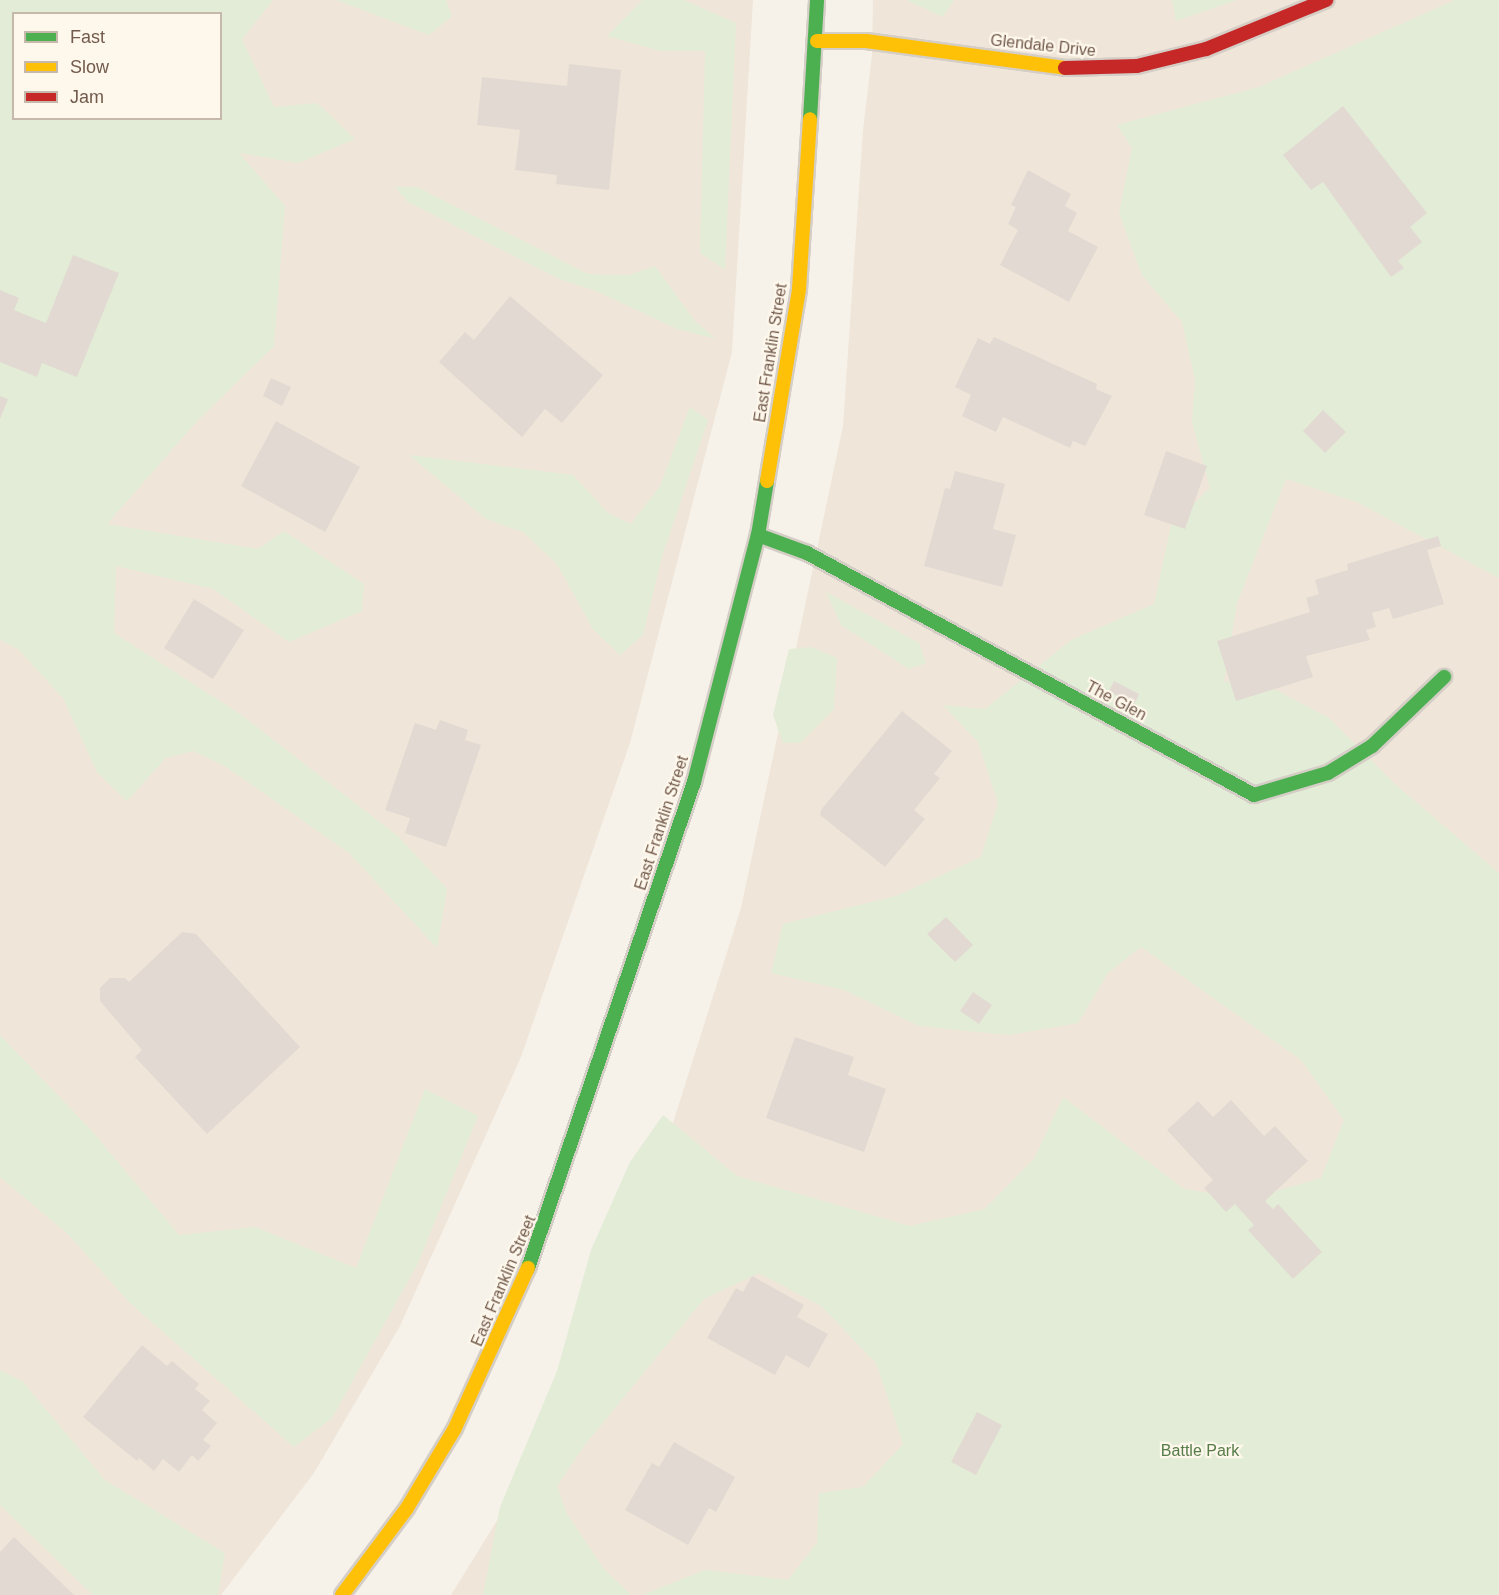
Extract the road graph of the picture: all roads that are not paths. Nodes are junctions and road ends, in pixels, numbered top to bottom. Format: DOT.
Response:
graph roads {
  1 [pos="817,0"];
  2 [pos="1326,0"];
  3 [pos="817,42"];
  4 [pos="758,535"];
  5 [pos="1444,677"];
  6 [pos="342,1595"];
  1 -- 3 [label="main road, East Franklin Street"];
  2 -- 3 [label="main road, Glendale Drive"];
  3 -- 4 [label="main road, East Franklin Street"];
  4 -- 5 [label="main road, The Glen"];
  4 -- 6 [label="main road, East Franklin Street"];
}
